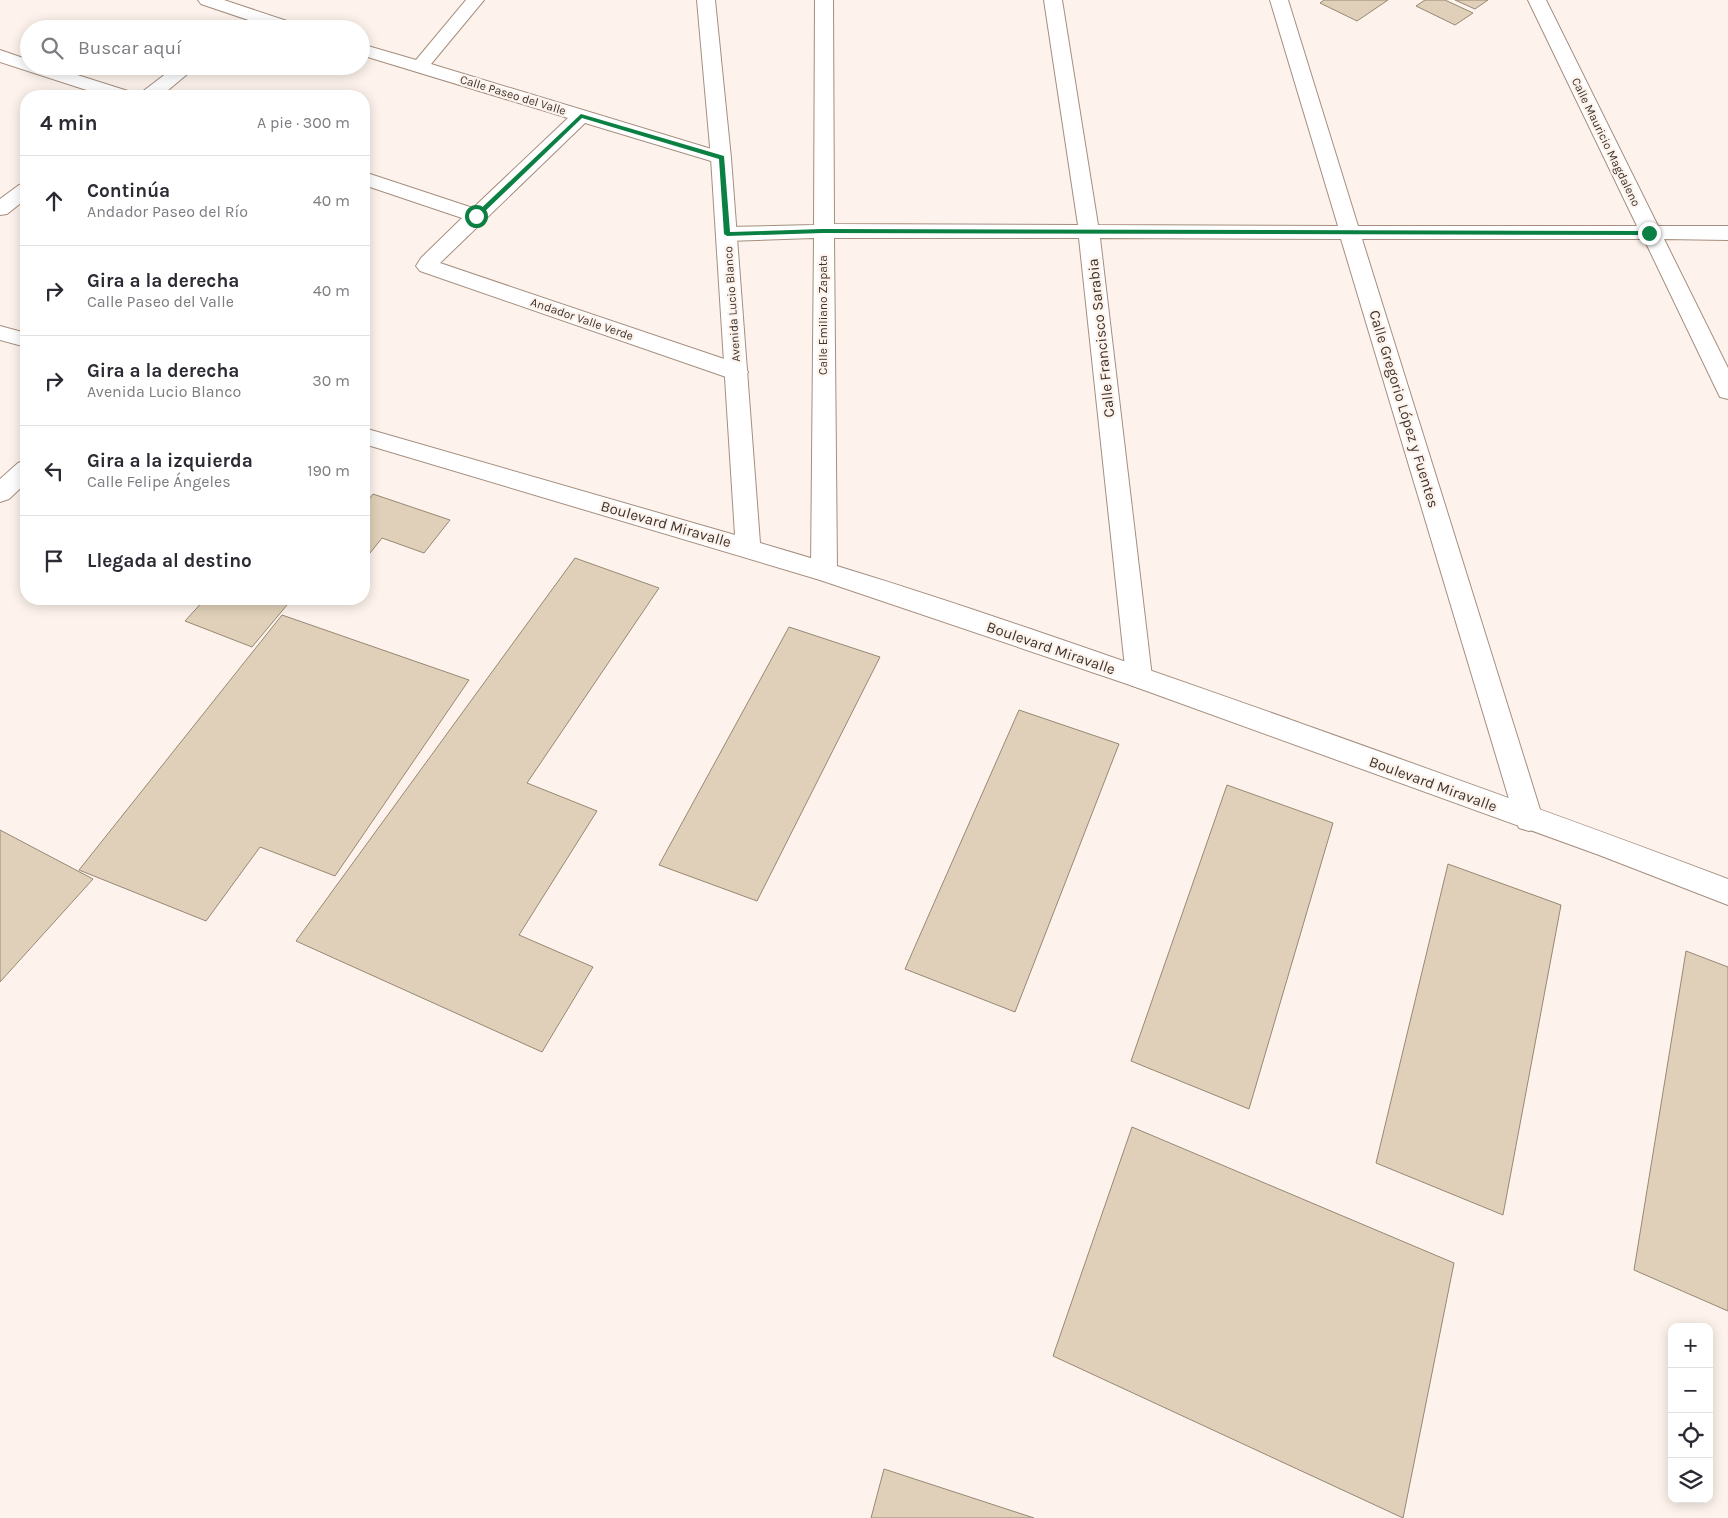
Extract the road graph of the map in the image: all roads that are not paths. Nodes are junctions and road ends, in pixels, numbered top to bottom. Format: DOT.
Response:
graph roads {
  1 [pos="207,0"];
  2 [pos="475,0"];
  3 [pos="706,0"];
  4 [pos="824,0"];
  5 [pos="1053,0"];
  6 [pos="1279,0"];
  7 [pos="1537,0"];
  8 [pos="253,16"];
  9 [pos="248,20"];
  10 [pos="265,20"];
  11 [pos="370,52"];
  12 [pos="0,56"];
  13 [pos="20,63"];
  14 [pos="420,66"];
  15 [pos="20,67"];
  16 [pos="0,74"];
  17 [pos="57,75"];
  18 [pos="176,75"];
  19 [pos="105,90"];
  20 [pos="157,90"];
  21 [pos="581,116"];
  22 [pos="722,158"];
  23 [pos="370,180"];
  24 [pos="20,194"];
  25 [pos="0,209"];
  26 [pos="476,216"];
  27 [pos="822,231"];
  28 [pos="1089,232"];
  29 [pos="1351,232"];
  30 [pos="1649,233"];
  31 [pos="1728,233"];
  32 [pos="727,234"];
  33 [pos="0,332"];
  34 [pos="20,338"];
  35 [pos="737,372"];
  36 [pos="1728,391"];
  37 [pos="370,438"];
  38 [pos="20,475"];
  39 [pos="0,493"];
  40 [pos="748,548"];
  41 [pos="824,571"];
  42 [pos="1139,677"];
  43 [pos="1529,819"];
  44 [pos="1728,892"];
  1 -- 8 [label="street"];
  2 -- 14 [label="street"];
  3 -- 22 [label="street, Avenida Lucio Blanco"];
  4 -- 27 [label="street, Calle Emiliano Zapata"];
  5 -- 28 [label="street, Calle Francisco Sarabia"];
  6 -- 29 [label="street, Calle Gregorio López y Fuentes"];
  7 -- 30 [label="street, Calle Mauricio Magdaleno"];
  8 -- 9 [label="street"];
  8 -- 10 [label="street"];
  11 -- 14 [label="street, Calle Paseo del Valle"];
  12 -- 13 [label="street"];
  14 -- 21 [label="street, Calle Paseo del Valle"];
  15 -- 16 [label="street"];
  17 -- 19 [label="street"];
  18 -- 20 [label="street"];
  21 -- 22 [label="street, Calle Paseo del Valle"];
  21 -- 26 [label="street"];
  22 -- 32 [label="street, Avenida Lucio Blanco"];
  23 -- 26 [label="street"];
  24 -- 25 [label="street"];
  26 -- 35 [label="street, Andador Valle Verde"];
  27 -- 28 [label="street"];
  27 -- 32 [label="street"];
  27 -- 41 [label="street, Calle Emiliano Zapata"];
  28 -- 29 [label="street"];
  28 -- 42 [label="street, Calle Francisco Sarabia"];
  29 -- 30 [label="street"];
  29 -- 43 [label="street, Calle Gregorio López y Fuentes"];
  30 -- 31 [label="street"];
  30 -- 36 [label="street, Calle Mauricio Magdaleno"];
  32 -- 35 [label="street, Avenida Lucio Blanco"];
  33 -- 34 [label="street"];
  35 -- 40 [label="street, Avenida Lucio Blanco"];
  37 -- 40 [label="street, Boulevard Miravalle"];
  38 -- 39 [label="street"];
  40 -- 41 [label="street, Boulevard Miravalle"];
  41 -- 42 [label="street, Boulevard Miravalle"];
  42 -- 43 [label="street, Boulevard Miravalle"];
  43 -- 44 [label="street, Boulevard Miravalle"];
}
